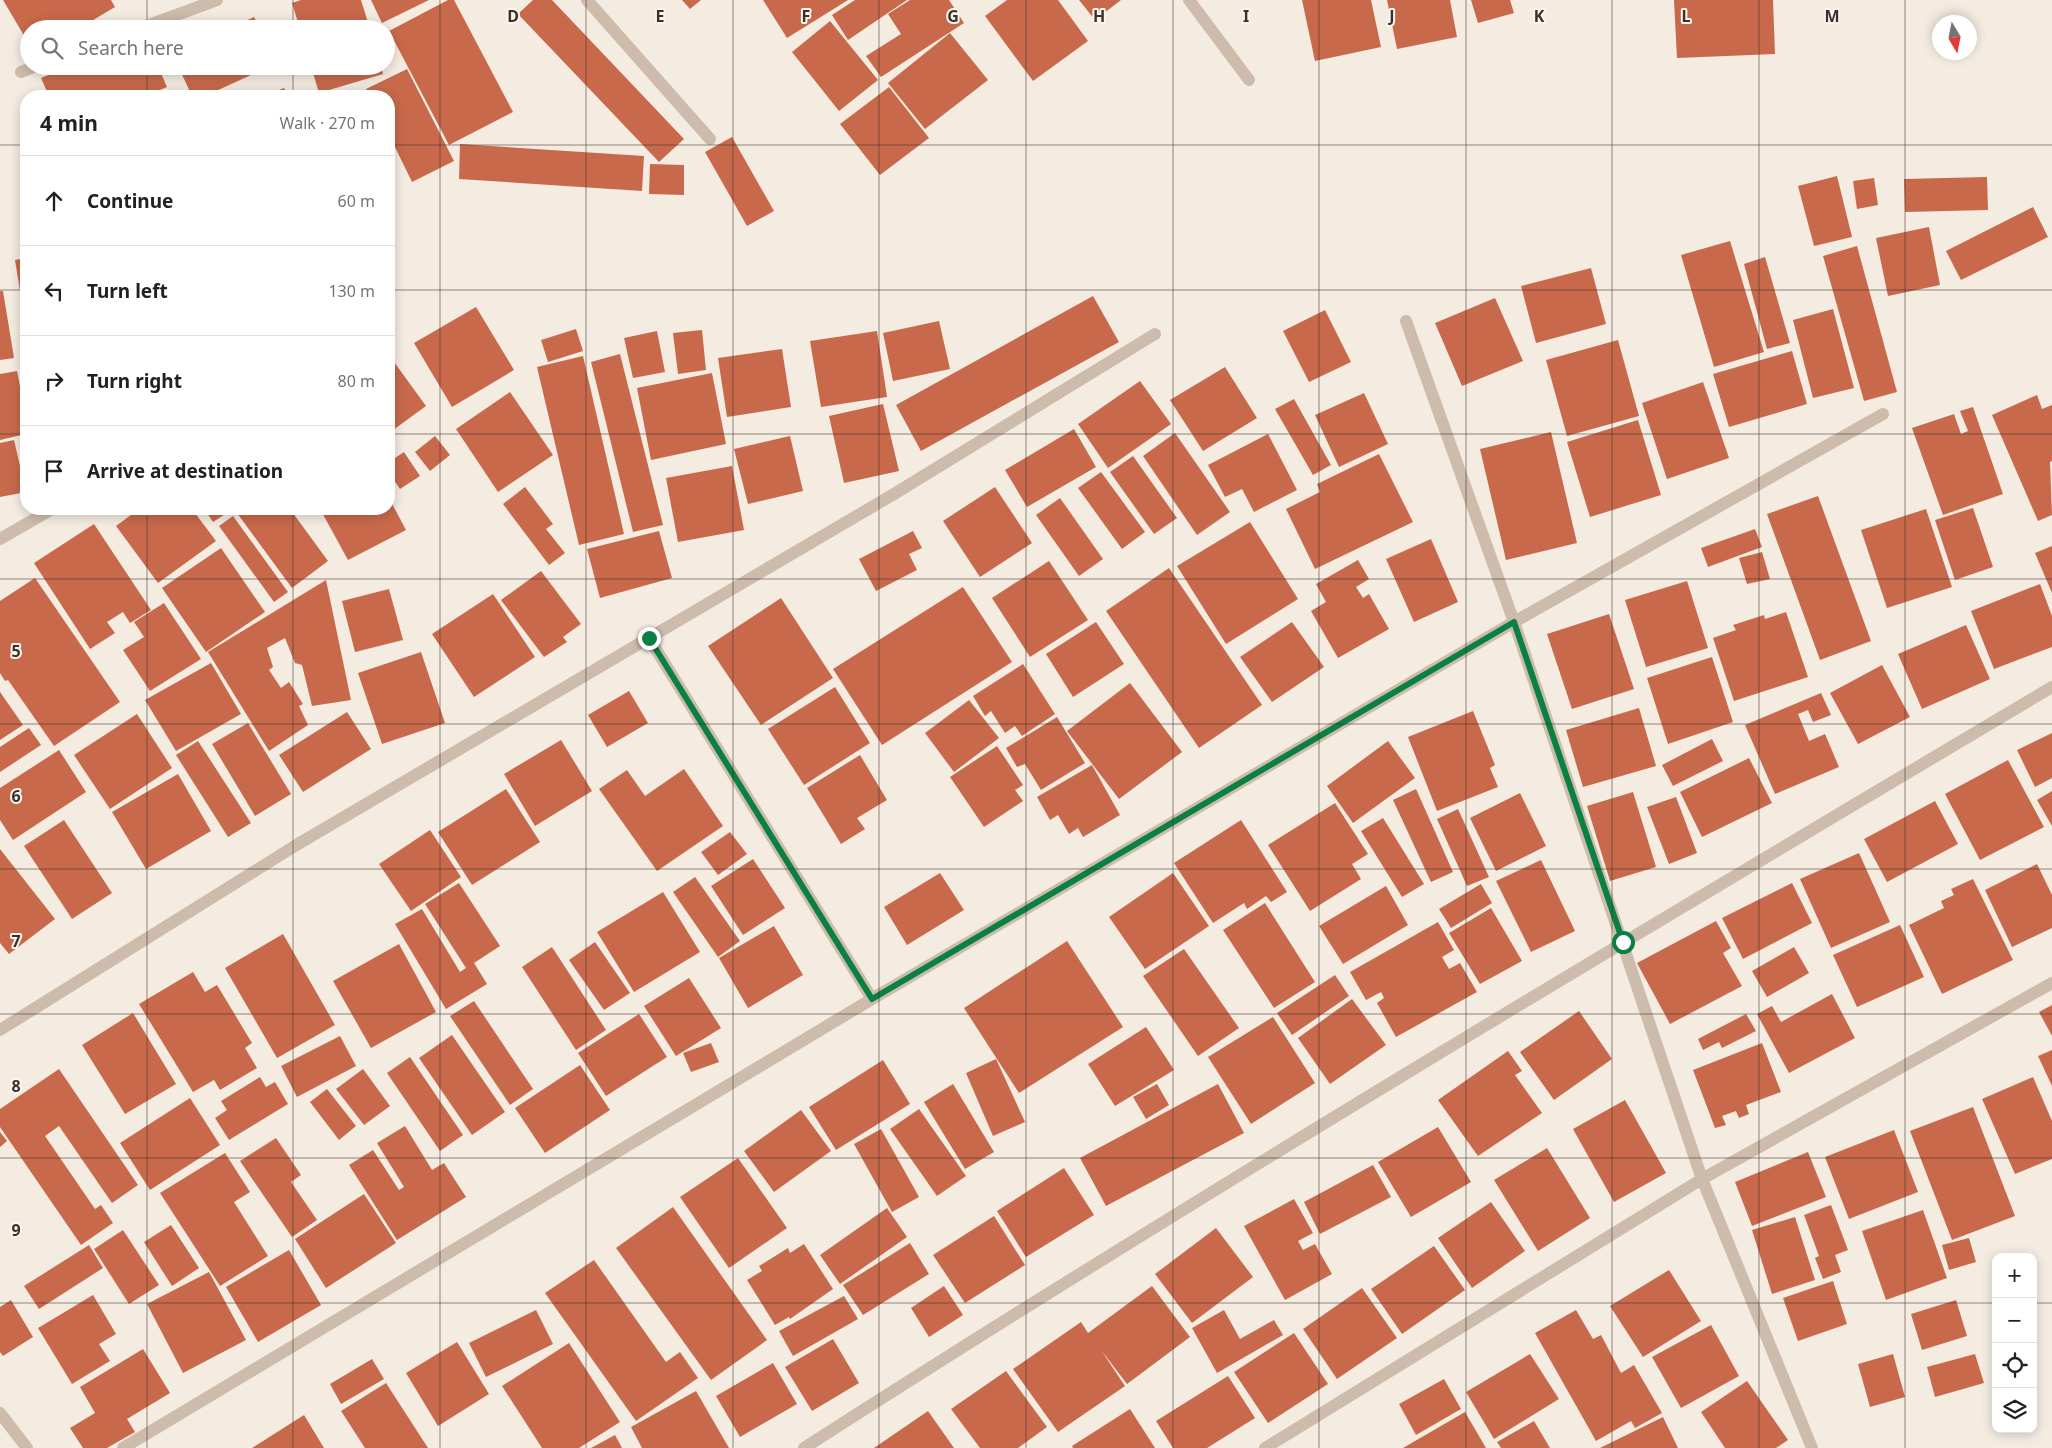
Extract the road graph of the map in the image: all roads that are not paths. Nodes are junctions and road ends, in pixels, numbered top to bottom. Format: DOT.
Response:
graph roads {
  1 [pos="217,0"];
  2 [pos="587,0"];
  3 [pos="1190,0"];
  4 [pos="163,20"];
  5 [pos="1249,80"];
  6 [pos="710,139"];
  7 [pos="1406,321"];
  8 [pos="1155,334"];
  9 [pos="1883,414"];
  10 [pos="42,515"];
  11 [pos="0,539"];
  12 [pos="1514,622"];
  13 [pos="649,638"];
  14 [pos="2052,687"];
  15 [pos="1623,942"];
  16 [pos="2052,983"];
  17 [pos="872,999"];
  18 [pos="0,1030"];
  19 [pos="1702,1179"];
  20 [pos="0,1413"];
  21 [pos="1810,1447"];
  22 [pos="27,1448"];
  23 [pos="124,1448"];
  24 [pos="804,1448"];
  25 [pos="1265,1448"];
  1 -- 4 [label="street"];
  2 -- 6 [label="street"];
  3 -- 5 [label="street"];
  7 -- 12 [label="street"];
  8 -- 13 [label="street"];
  9 -- 12 [label="street"];
  10 -- 11 [label="street"];
  12 -- 15 [label="street"];
  12 -- 17 [label="street"];
  13 -- 17 [label="street"];
  13 -- 18 [label="street"];
  14 -- 15 [label="street"];
  15 -- 19 [label="street"];
  15 -- 24 [label="street"];
  16 -- 19 [label="street"];
  17 -- 23 [label="street"];
  19 -- 21 [label="street"];
  19 -- 25 [label="street"];
  20 -- 22 [label="street"];
}
